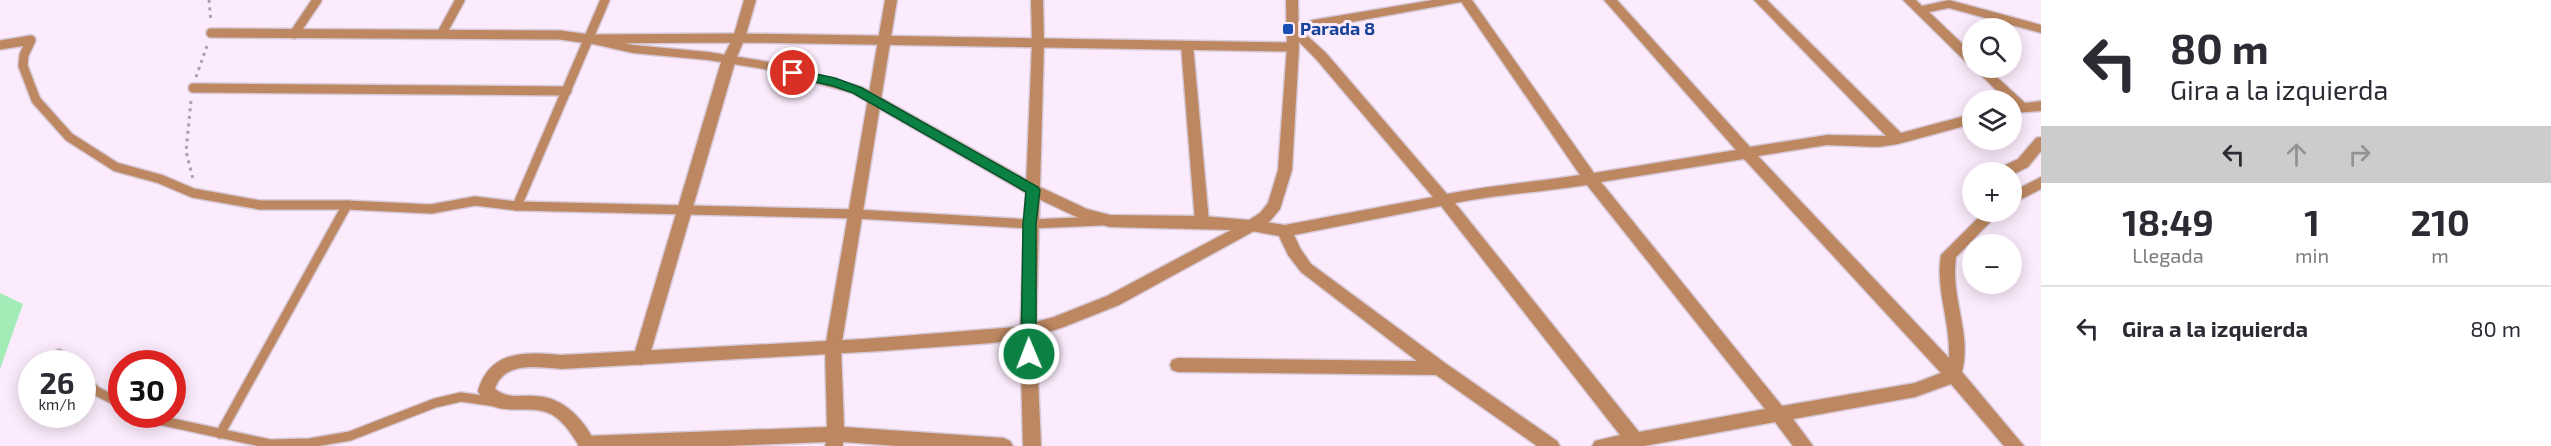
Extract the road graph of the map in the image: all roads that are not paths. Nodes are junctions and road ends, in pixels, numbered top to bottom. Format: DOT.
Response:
graph roads {
  1 [pos="317,0"];
  2 [pos="460,0"];
  3 [pos="604,0"];
  4 [pos="750,0"];
  5 [pos="891,0"];
  6 [pos="1037,0"];
  7 [pos="1292,0"];
  8 [pos="1456,0"];
  9 [pos="1466,0"];
  10 [pos="1610,0"];
  11 [pos="1760,0"];
  12 [pos="1909,0"];
  13 [pos="1949,2"];
  14 [pos="1921,10"];
  15 [pos="2041,29"];
  16 [pos="1293,30"];
  17 [pos="211,33"];
  18 [pos="442,33"];
  19 [pos="294,34"];
  20 [pos="739,38"];
  21 [pos="589,39"];
  22 [pos="886,40"];
  23 [pos="1038,43"];
  24 [pos="3,45"];
  25 [pos="1187,45"];
  26 [pos="1293,47"];
  27 [pos="1962,50"];
  28 [pos="729,59"];
  29 [pos="1989,78"];
  30 [pos="193,88"];
  31 [pos="2000,90"];
  32 [pos="567,91"];
  33 [pos="875,100"];
  34 [pos="2041,106"];
  35 [pos="2022,108"];
  36 [pos="1962,122"];
  37 [pos="1898,139"];
  38 [pos="2041,142"];
  39 [pos="1747,153"];
  40 [pos="2022,163"];
  41 [pos="1589,177"];
  42 [pos="2041,182"];
  43 [pos="1033,190"];
  44 [pos="2022,191"];
  45 [pos="1445,201"];
  46 [pos="347,205"];
  47 [pos="517,206"];
  48 [pos="686,208"];
  49 [pos="856,214"];
  50 [pos="1110,221"];
  51 [pos="1202,222"];
  52 [pos="1982,222"];
  53 [pos="1030,224"];
  54 [pos="1251,226"];
  55 [pos="1285,231"];
  56 [pos="1028,331"];
  57 [pos="833,348"];
  58 [pos="641,358"];
  59 [pos="1178,365"];
  60 [pos="1439,368"];
  61 [pos="1953,374"];
  62 [pos="501,403"];
  63 [pos="1778,413"];
  64 [pos="186,426"];
  65 [pos="220,434"];
  66 [pos="835,440"];
  67 [pos="1635,440"];
  68 [pos="587,445"];
  69 [pos="1005,446"];
  70 [pos="1032,446"];
  71 [pos="1551,446"];
  72 [pos="1601,446"];
  73 [pos="1803,446"];
  74 [pos="2015,446"];
  1 -- 19 [label="lane"];
  2 -- 18 [label="lane"];
  3 -- 21 [label="lane"];
  4 -- 20 [label="street"];
  5 -- 22 [label="street"];
  6 -- 23 [label="street"];
  7 -- 16 [label="street"];
  8 -- 16 [label="street"];
  9 -- 41 [label="street"];
  10 -- 39 [label="street"];
  11 -- 37 [label="street"];
  12 -- 14 [label="street"];
  13 -- 14 [label="street"];
  13 -- 15 [label="street"];
  14 -- 27 [label="street"];
  16 -- 26 [label="street"];
  16 -- 45 [label="street"];
  17 -- 19 [label="lane"];
  18 -- 19 [label="lane"];
  18 -- 21 [label="lane"];
  20 -- 21 [label="lane"];
  20 -- 22 [label="lane"];
  20 -- 28 [label="street"];
  21 -- 28 [label="street"];
  21 -- 32 [label="lane"];
  22 -- 23 [label="lane"];
  22 -- 33 [label="street"];
  23 -- 25 [label="lane"];
  23 -- 43 [label="street"];
  24 -- 46 [label="lane"];
  25 -- 26 [label="lane"];
  25 -- 51 [label="street"];
  26 -- 54 [label="street"];
  28 -- 33 [label="street"];
  28 -- 48 [label="street"];
  29 -- 31 [label="street"];
  30 -- 32 [label="lane"];
  32 -- 47 [label="lane"];
  33 -- 43 [label="street"];
  33 -- 49 [label="street"];
  34 -- 35 [label="street"];
  36 -- 37 [label="street"];
  37 -- 39 [label="street"];
  38 -- 40 [label="street"];
  39 -- 41 [label="street"];
  39 -- 61 [label="street"];
  41 -- 45 [label="street"];
  41 -- 63 [label="street"];
  42 -- 44 [label="street"];
  43 -- 50 [label="street"];
  43 -- 53 [label="street"];
  45 -- 55 [label="street"];
  45 -- 67 [label="street"];
  46 -- 47 [label="lane"];
  46 -- 65 [label="lane"];
  47 -- 48 [label="lane"];
  48 -- 49 [label="lane"];
  48 -- 58 [label="street"];
  49 -- 53 [label="lane"];
  49 -- 57 [label="street"];
  50 -- 51 [label="street"];
  50 -- 53 [label="lane"];
  51 -- 54 [label="street"];
  52 -- 61 [label="street"];
  53 -- 56 [label="street"];
  54 -- 55 [label="street"];
  54 -- 56 [label="street"];
  55 -- 60 [label="street"];
  56 -- 57 [label="street"];
  56 -- 70 [label="street"];
  57 -- 58 [label="street"];
  57 -- 66 [label="street"];
  58 -- 62 [label="street"];
  59 -- 60 [label="street"];
  60 -- 71 [label="street"];
  61 -- 63 [label="street"];
  61 -- 74 [label="street"];
  62 -- 65 [label="lane"];
  62 -- 68 [label="street"];
  63 -- 67 [label="street"];
  63 -- 73 [label="street"];
  64 -- 65 [label="lane"];
  66 -- 68 [label="street"];
  66 -- 69 [label="street"];
  67 -- 72 [label="street"];
}
